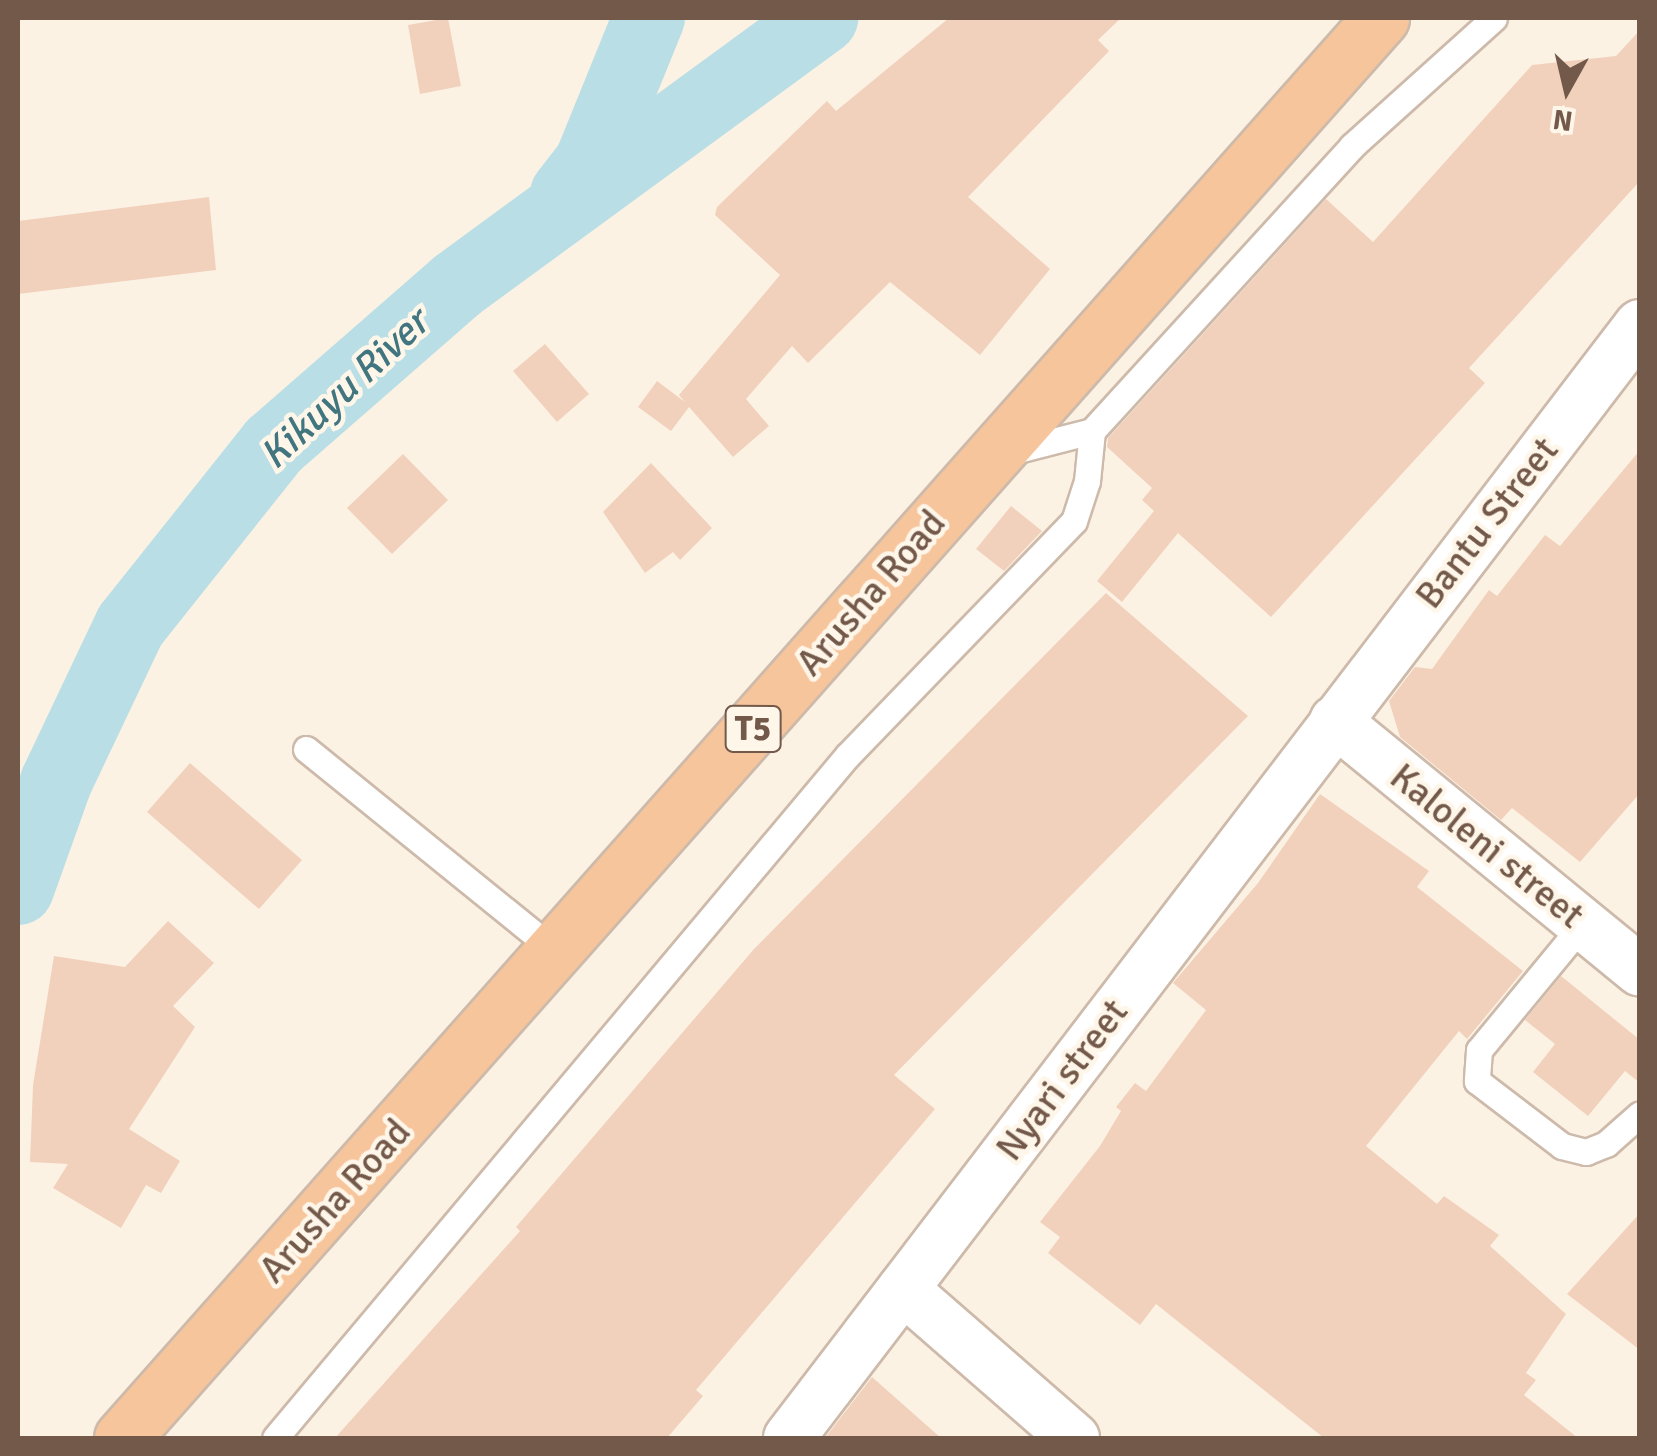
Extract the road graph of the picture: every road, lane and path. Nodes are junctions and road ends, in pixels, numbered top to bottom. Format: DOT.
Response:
graph roads {
  1 [pos="1381,18"];
  2 [pos="1494,18"];
  3 [pos="1640,325"];
  4 [pos="1092,431"];
  5 [pos="989,456"];
  6 [pos="1335,721"];
  7 [pos="306,749"];
  8 [pos="1582,924"];
  9 [pos="558,953"];
  10 [pos="1640,971"];
  11 [pos="1640,1114"];
  12 [pos="903,1288"];
  13 [pos="122,1438"];
  14 [pos="275,1438"];
  15 [pos="789,1438"];
  16 [pos="1074,1438"];
  1 -- 5 [label="highway, Arusha Road / T5"];
  2 -- 4 [label="lane"];
  3 -- 6 [label="street, Bantu Street"];
  4 -- 5 [label="lane"];
  4 -- 14 [label="lane"];
  5 -- 9 [label="highway, Arusha Road / T5"];
  6 -- 8 [label="street, Kaloleni street"];
  6 -- 12 [label="street, Nyari street"];
  7 -- 9 [label="lane"];
  8 -- 10 [label="street, Kaloleni street"];
  8 -- 11 [label="lane"];
  9 -- 13 [label="highway, Arusha Road / T5"];
  12 -- 15 [label="street, Nyari street"];
  12 -- 16 [label="street"];
}
